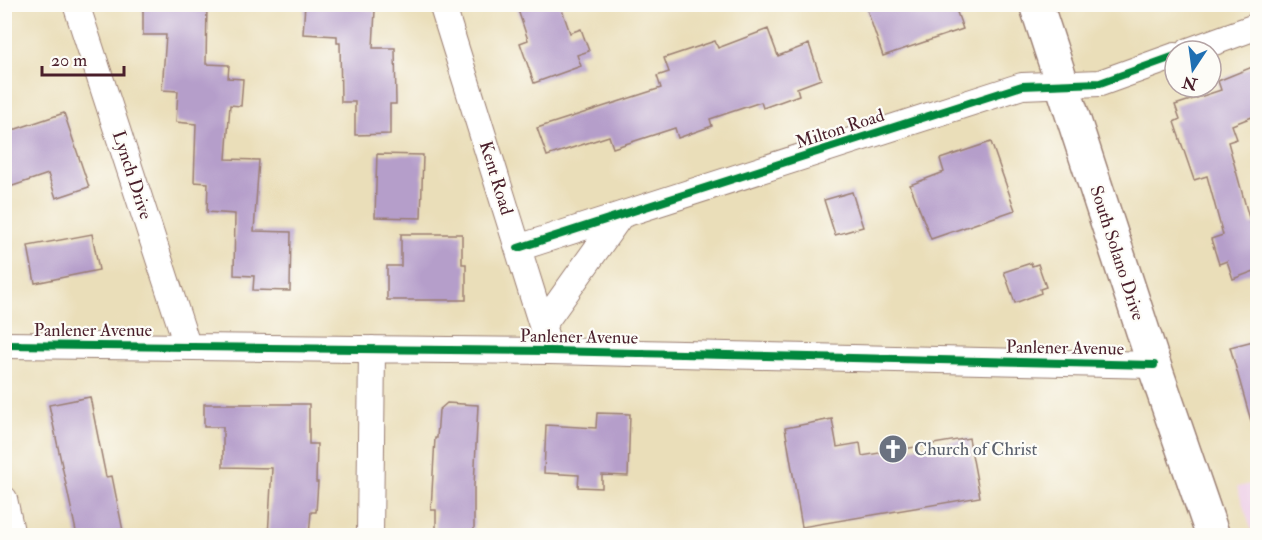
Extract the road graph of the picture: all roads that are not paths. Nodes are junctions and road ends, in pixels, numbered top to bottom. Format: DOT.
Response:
graph roads {
  1 [pos="76,4"];
  2 [pos="442,4"];
  3 [pos="1036,4"];
  4 [pos="1257,26"];
  5 [pos="1222,39"];
  6 [pos="1163,60"];
  7 [pos="1063,85"];
  8 [pos="621,215"];
  9 [pos="518,248"];
  10 [pos="542,326"];
  11 [pos="4,345"];
  12 [pos="188,345"];
  13 [pos="372,349"];
  14 [pos="550,351"];
  15 [pos="1154,365"];
  16 [pos="4,499"];
  17 [pos="12,536"];
  18 [pos="370,536"];
  19 [pos="1213,536"];
  1 -- 12 [label="street, Lynch Drive"];
  2 -- 9 [label="street, Kent Road"];
  3 -- 7 [label="street, South Solano Drive"];
  4 -- 5 [label="street"];
  6 -- 7 [label="street, Milton Road"];
  7 -- 8 [label="street, Milton Road"];
  7 -- 15 [label="street, South Solano Drive"];
  8 -- 9 [label="street, Milton Road"];
  8 -- 10 [label="street"];
  9 -- 10 [label="street, Kent Road"];
  10 -- 14 [label="street, Kent Road"];
  11 -- 12 [label="street, Panlener Avenue"];
  12 -- 13 [label="street, Panlener Avenue"];
  13 -- 14 [label="street, Panlener Avenue"];
  13 -- 18 [label="street"];
  14 -- 15 [label="street, Panlener Avenue"];
  15 -- 19 [label="street, South Solano Drive"];
  16 -- 17 [label="street"];
}
